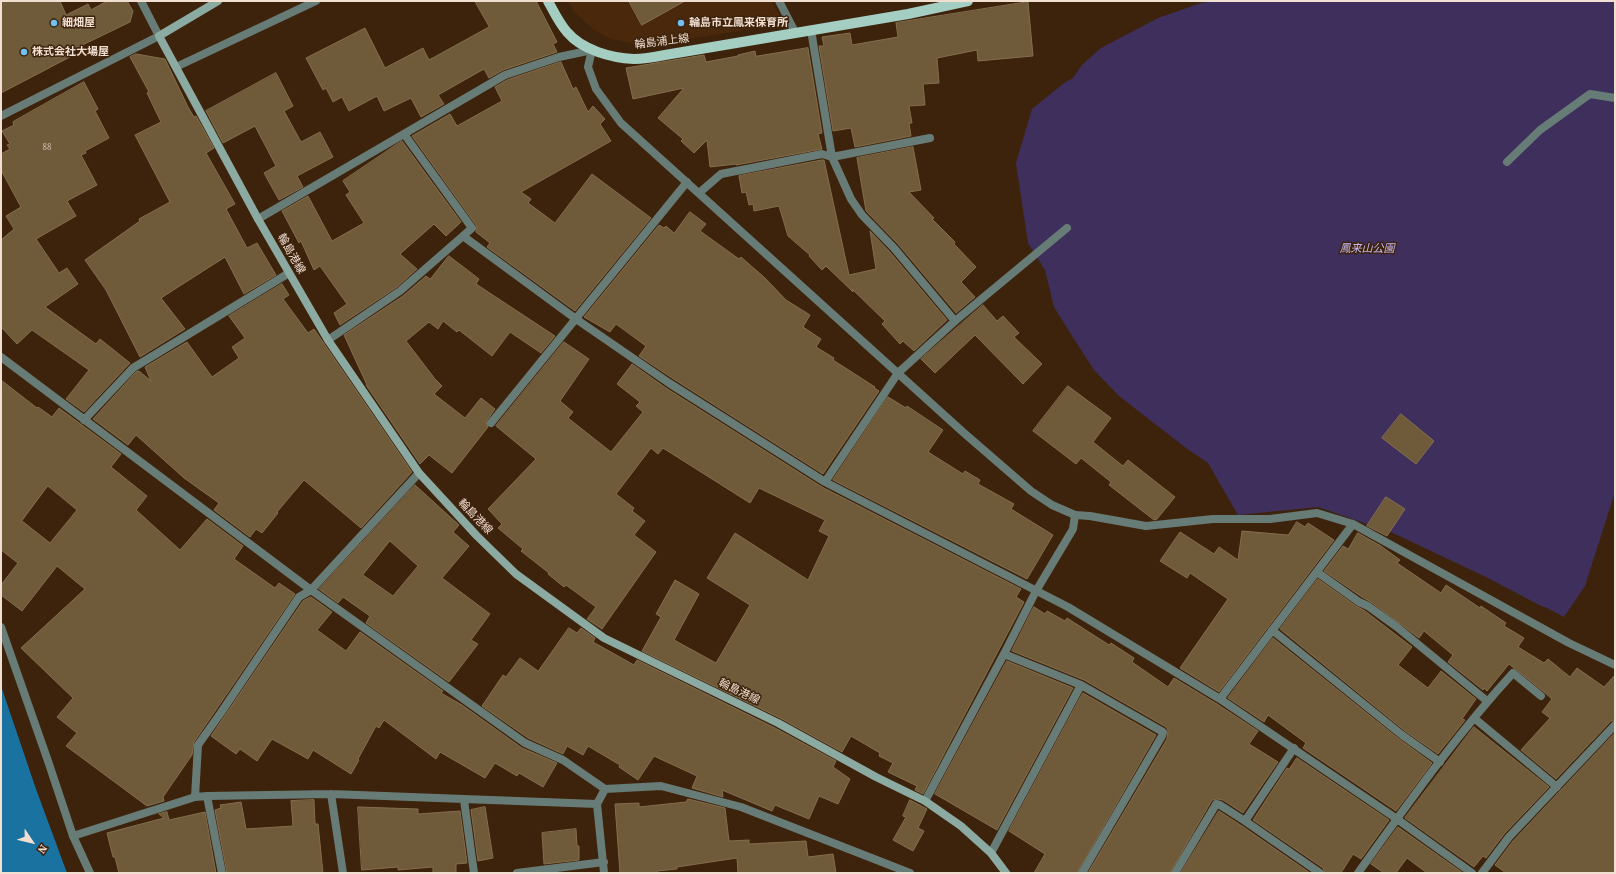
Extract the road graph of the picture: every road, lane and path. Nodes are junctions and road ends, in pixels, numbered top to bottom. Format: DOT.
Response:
graph roads {
  1 [pos="141,1"];
  2 [pos="218,1"];
  3 [pos="316,1"];
  4 [pos="548,1"];
  5 [pos="779,1"];
  6 [pos="968,1"];
  7 [pos="811,30"];
  8 [pos="795,32"];
  9 [pos="159,36"];
  10 [pos="592,50"];
  11 [pos="176,67"];
  12 [pos="1615,98"];
  13 [pos="1,116"];
  14 [pos="404,134"];
  15 [pos="930,138"];
  16 [pos="832,157"];
  17 [pos="1507,162"];
  18 [pos="687,182"];
  19 [pos="698,193"];
  20 [pos="258,220"];
  21 [pos="1067,228"];
  22 [pos="463,236"];
  23 [pos="289,273"];
  24 [pos="576,318"];
  25 [pos="955,321"];
  26 [pos="328,340"];
  27 [pos="1,357"];
  28 [pos="898,373"];
  29 [pos="84,420"];
  30 [pos="491,423"];
  31 [pos="418,473"];
  32 [pos="826,482"];
  33 [pos="1075,515"];
  34 [pos="1353,524"];
  35 [pos="1317,572"];
  36 [pos="311,590"];
  37 [pos="1036,591"];
  38 [pos="1,627"];
  39 [pos="1272,630"];
  40 [pos="1004,654"];
  41 [pos="1615,665"];
  42 [pos="1081,686"];
  43 [pos="1541,696"];
  44 [pos="1220,699"];
  45 [pos="1487,701"];
  46 [pos="1474,718"];
  47 [pos="1615,725"];
  48 [pos="1294,748"];
  49 [pos="1440,762"];
  50 [pos="1557,787"];
  51 [pos="605,789"];
  52 [pos="331,794"];
  53 [pos="207,796"];
  54 [pos="196,797"];
  55 [pos="464,800"];
  56 [pos="926,801"];
  57 [pos="597,804"];
  58 [pos="1397,819"];
  59 [pos="1244,821"];
  60 [pos="73,836"];
  61 [pos="991,854"];
  62 [pos="604,862"];
  63 [pos="1467,872"];
  64 [pos="90,873"];
  65 [pos="222,873"];
  66 [pos="343,873"];
  67 [pos="474,873"];
  68 [pos="517,873"];
  69 [pos="604,873"];
  70 [pos="910,873"];
  71 [pos="1006,873"];
  72 [pos="1082,873"];
  73 [pos="1175,873"];
  74 [pos="1320,873"];
  75 [pos="1358,873"];
  76 [pos="1482,873"];
  1 -- 9 [label="street"];
  2 -- 9 [label="main road"];
  3 -- 11 [label="street"];
  4 -- 10 [label="main road, 輪島浦上線"];
  5 -- 8 [label="street"];
  6 -- 7 [label="main road, 輪島浦上線"];
  7 -- 8 [label="main road, 輪島浦上線"];
  7 -- 16 [label="street"];
  8 -- 10 [label="main road, 輪島浦上線"];
  9 -- 11 [label="main road, 輪島港線"];
  9 -- 13 [label="street"];
  10 -- 14 [label="street"];
  10 -- 18 [label="street"];
  11 -- 20 [label="main road, 輪島港線"];
  12 -- 17 [label="street"];
  14 -- 20 [label="street"];
  14 -- 22 [label="street"];
  15 -- 16 [label="street"];
  16 -- 19 [label="street"];
  16 -- 25 [label="street"];
  18 -- 19 [label="street"];
  18 -- 24 [label="street"];
  19 -- 28 [label="street"];
  20 -- 23 [label="main road, 輪島港線"];
  21 -- 25 [label="street"];
  22 -- 24 [label="street"];
  22 -- 26 [label="street"];
  23 -- 26 [label="main road, 輪島港線"];
  23 -- 29 [label="street"];
  24 -- 30 [label="street"];
  24 -- 32 [label="street"];
  25 -- 28 [label="street"];
  26 -- 31 [label="main road, 輪島港線"];
  27 -- 29 [label="street"];
  28 -- 32 [label="street"];
  28 -- 33 [label="street"];
  29 -- 36 [label="street"];
  31 -- 36 [label="street"];
  31 -- 56 [label="main road, 輪島港線"];
  32 -- 37 [label="street"];
  33 -- 34 [label="street"];
  33 -- 37 [label="street"];
  34 -- 35 [label="street"];
  34 -- 41 [label="street"];
  35 -- 39 [label="street"];
  35 -- 45 [label="street"];
  36 -- 51 [label="street"];
  36 -- 54 [label="street"];
  37 -- 40 [label="street"];
  37 -- 44 [label="street"];
  38 -- 60 [label="street"];
  39 -- 44 [label="street"];
  39 -- 49 [label="street"];
  40 -- 42 [label="street"];
  40 -- 56 [label="street"];
  42 -- 61 [label="street"];
  42 -- 72 [label="street"];
  43 -- 45 [label="street"];
  44 -- 48 [label="street"];
  45 -- 46 [label="street"];
  46 -- 49 [label="street"];
  46 -- 50 [label="street"];
  47 -- 50 [label="street"];
  48 -- 58 [label="street"];
  48 -- 59 [label="street"];
  49 -- 58 [label="street"];
  50 -- 76 [label="street"];
  51 -- 57 [label="street"];
  51 -- 70 [label="street"];
  52 -- 53 [label="street"];
  52 -- 55 [label="street"];
  52 -- 66 [label="street"];
  53 -- 54 [label="street"];
  53 -- 65 [label="street"];
  54 -- 60 [label="street"];
  55 -- 57 [label="street"];
  55 -- 67 [label="street"];
  56 -- 61 [label="main road, 輪島港線"];
  57 -- 62 [label="street"];
  58 -- 63 [label="street"];
  58 -- 75 [label="street"];
  59 -- 73 [label="street"];
  59 -- 74 [label="street"];
  60 -- 64 [label="street"];
  61 -- 71 [label="main road, 輪島港線"];
  62 -- 68 [label="street"];
  62 -- 69 [label="street"];
}
